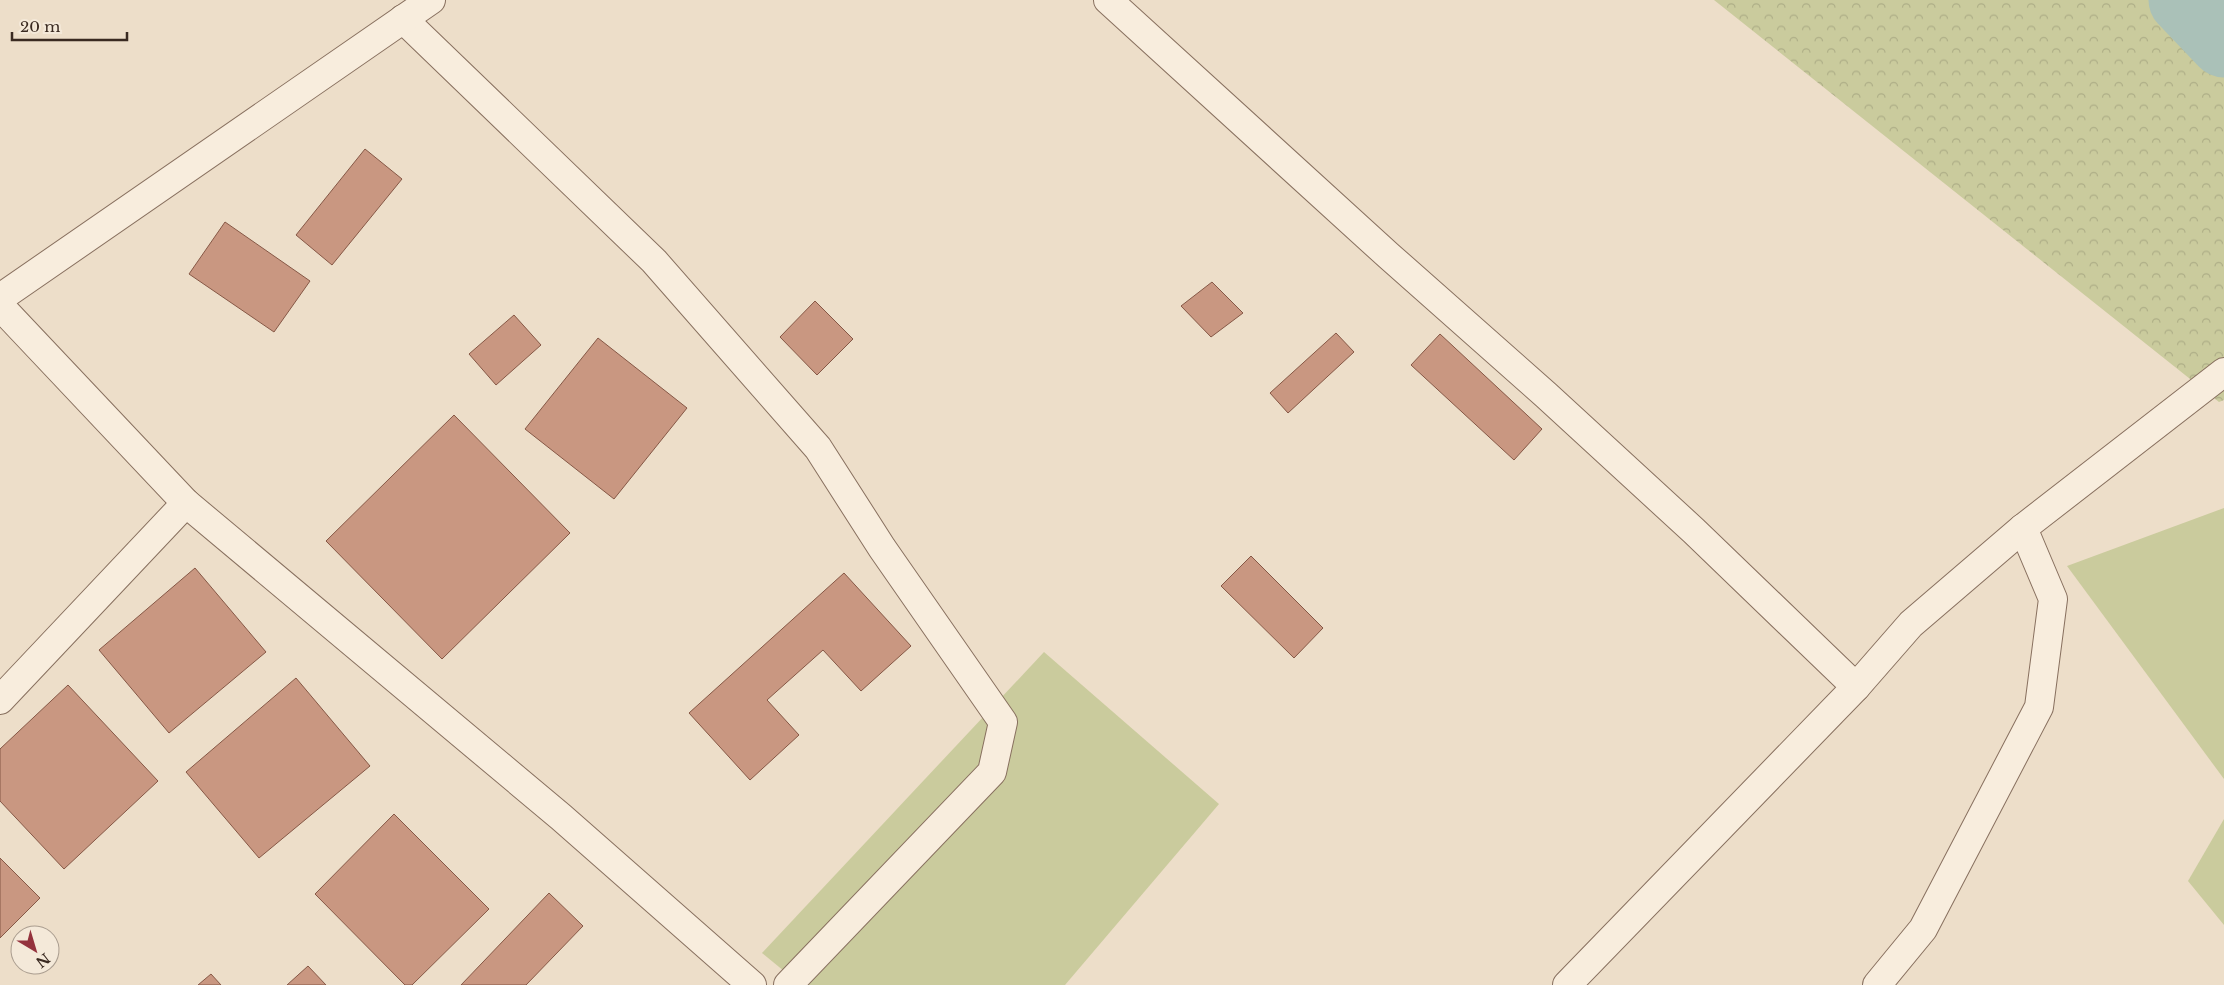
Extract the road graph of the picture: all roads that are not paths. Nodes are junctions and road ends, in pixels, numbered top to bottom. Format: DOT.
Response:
graph roads {
  1 [pos="431,0"];
  2 [pos="1108,0"];
  3 [pos="403,20"];
  4 [pos="0,298"];
  5 [pos="0,306"];
  6 [pos="2224,372"];
  7 [pos="186,503"];
  8 [pos="2023,528"];
  9 [pos="1856,687"];
  10 [pos="0,700"];
  11 [pos="752,985"];
  12 [pos="788,985"];
  13 [pos="1567,985"];
  14 [pos="1877,985"];
  1 -- 3 [label="street"];
  2 -- 9 [label="street"];
  3 -- 4 [label="street"];
  3 -- 12 [label="street"];
  5 -- 7 [label="street"];
  6 -- 8 [label="street"];
  7 -- 10 [label="street"];
  7 -- 11 [label="street"];
  8 -- 9 [label="street"];
  8 -- 14 [label="street"];
  9 -- 13 [label="street"];
}
